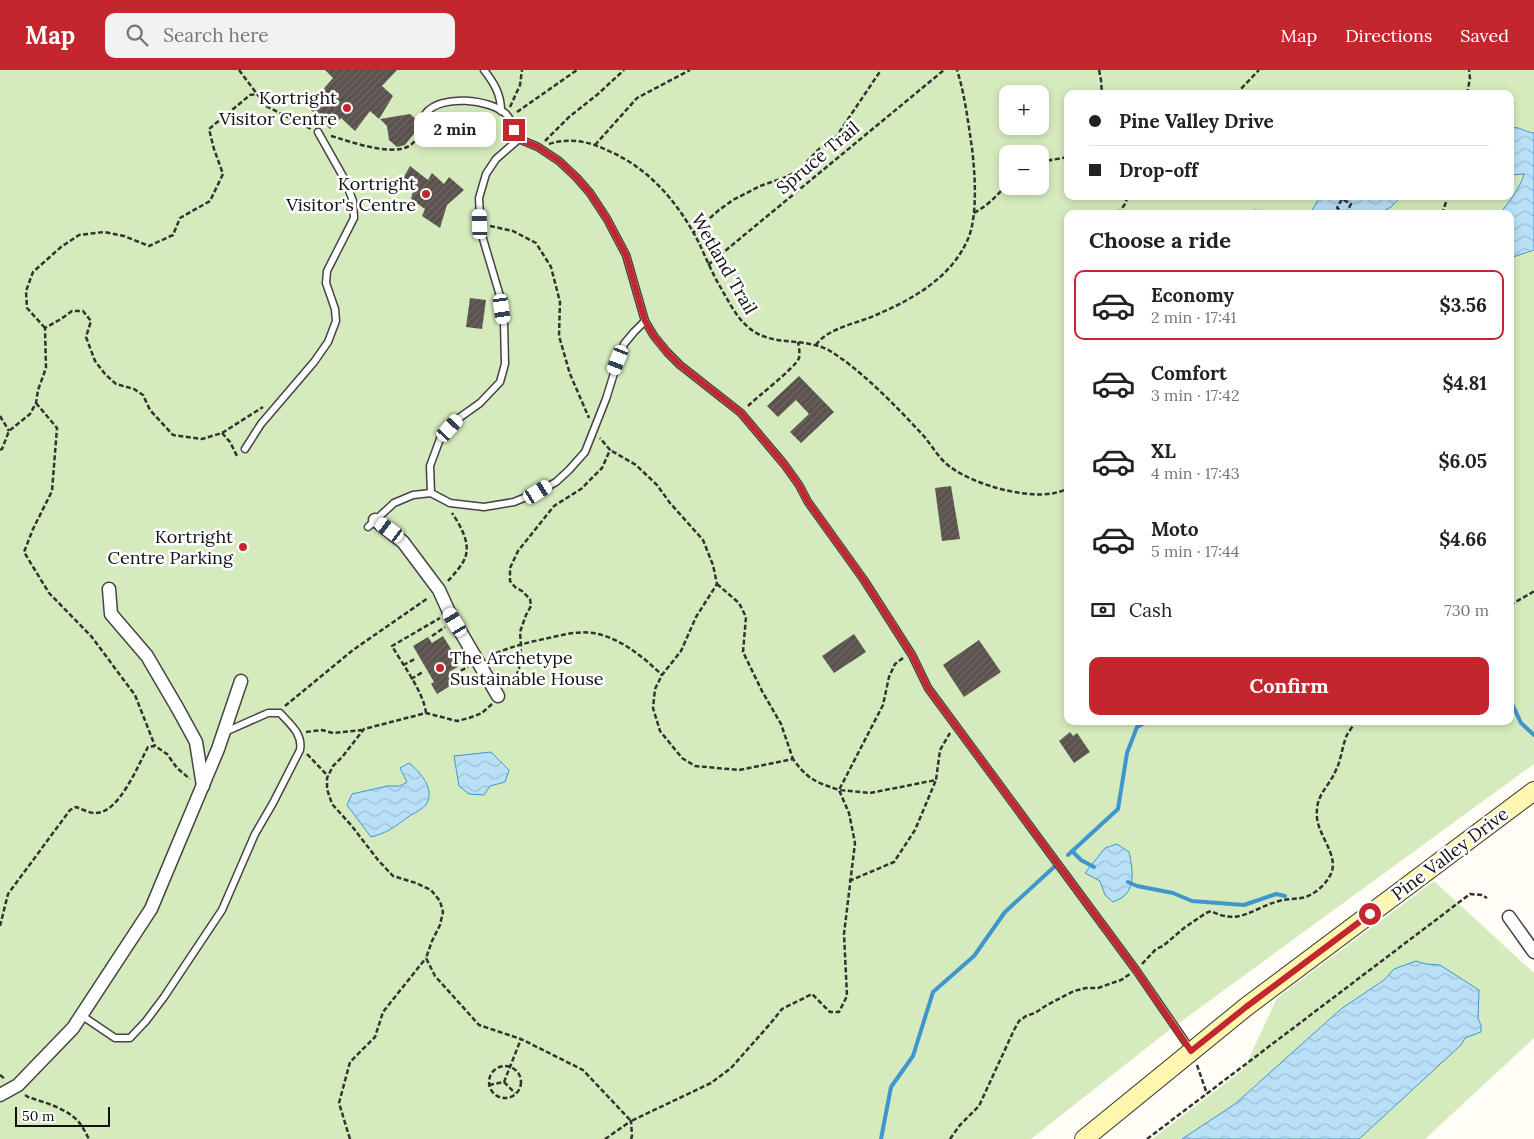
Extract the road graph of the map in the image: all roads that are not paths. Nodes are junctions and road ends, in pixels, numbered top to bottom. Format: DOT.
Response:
graph roads {
  1 [pos="484,70"];
  2 [pos="506,115"];
  3 [pos="419,127"];
  4 [pos="318,132"];
  5 [pos="519,139"];
  6 [pos="645,321"];
  7 [pos="245,449"];
  8 [pos="430,493"];
  9 [pos="372,523"];
  10 [pos="109,589"];
  11 [pos="241,681"];
  12 [pos="498,696"];
  13 [pos="224,733"];
  14 [pos="202,791"];
  15 [pos="1534,791"];
  16 [pos="1509,917"];
  17 [pos="1534,952"];
  18 [pos="81,1014"];
  19 [pos="1191,1051"];
  20 [pos="0,1096"];
  21 [pos="1084,1139"];
  1 -- 2 [label="lane"];
  2 -- 3 [label="lane"];
  2 -- 5 [label="lane"];
  4 -- 7 [label="lane"];
  5 -- 6 [label="lane"];
  5 -- 8 [label="lane"];
  6 -- 8 [label="lane"];
  6 -- 19 [label="lane"];
  8 -- 9 [label="lane"];
  9 -- 12 [label="street"];
  10 -- 14 [label="street"];
  11 -- 13 [label="street"];
  13 -- 14 [label="street"];
  13 -- 18 [label="lane"];
  14 -- 18 [label="street"];
  15 -- 19 [label="street, Pine Valley Drive"];
  16 -- 17 [label="street"];
  18 -- 20 [label="street"];
  19 -- 21 [label="street, Pine Valley Drive"];
}
